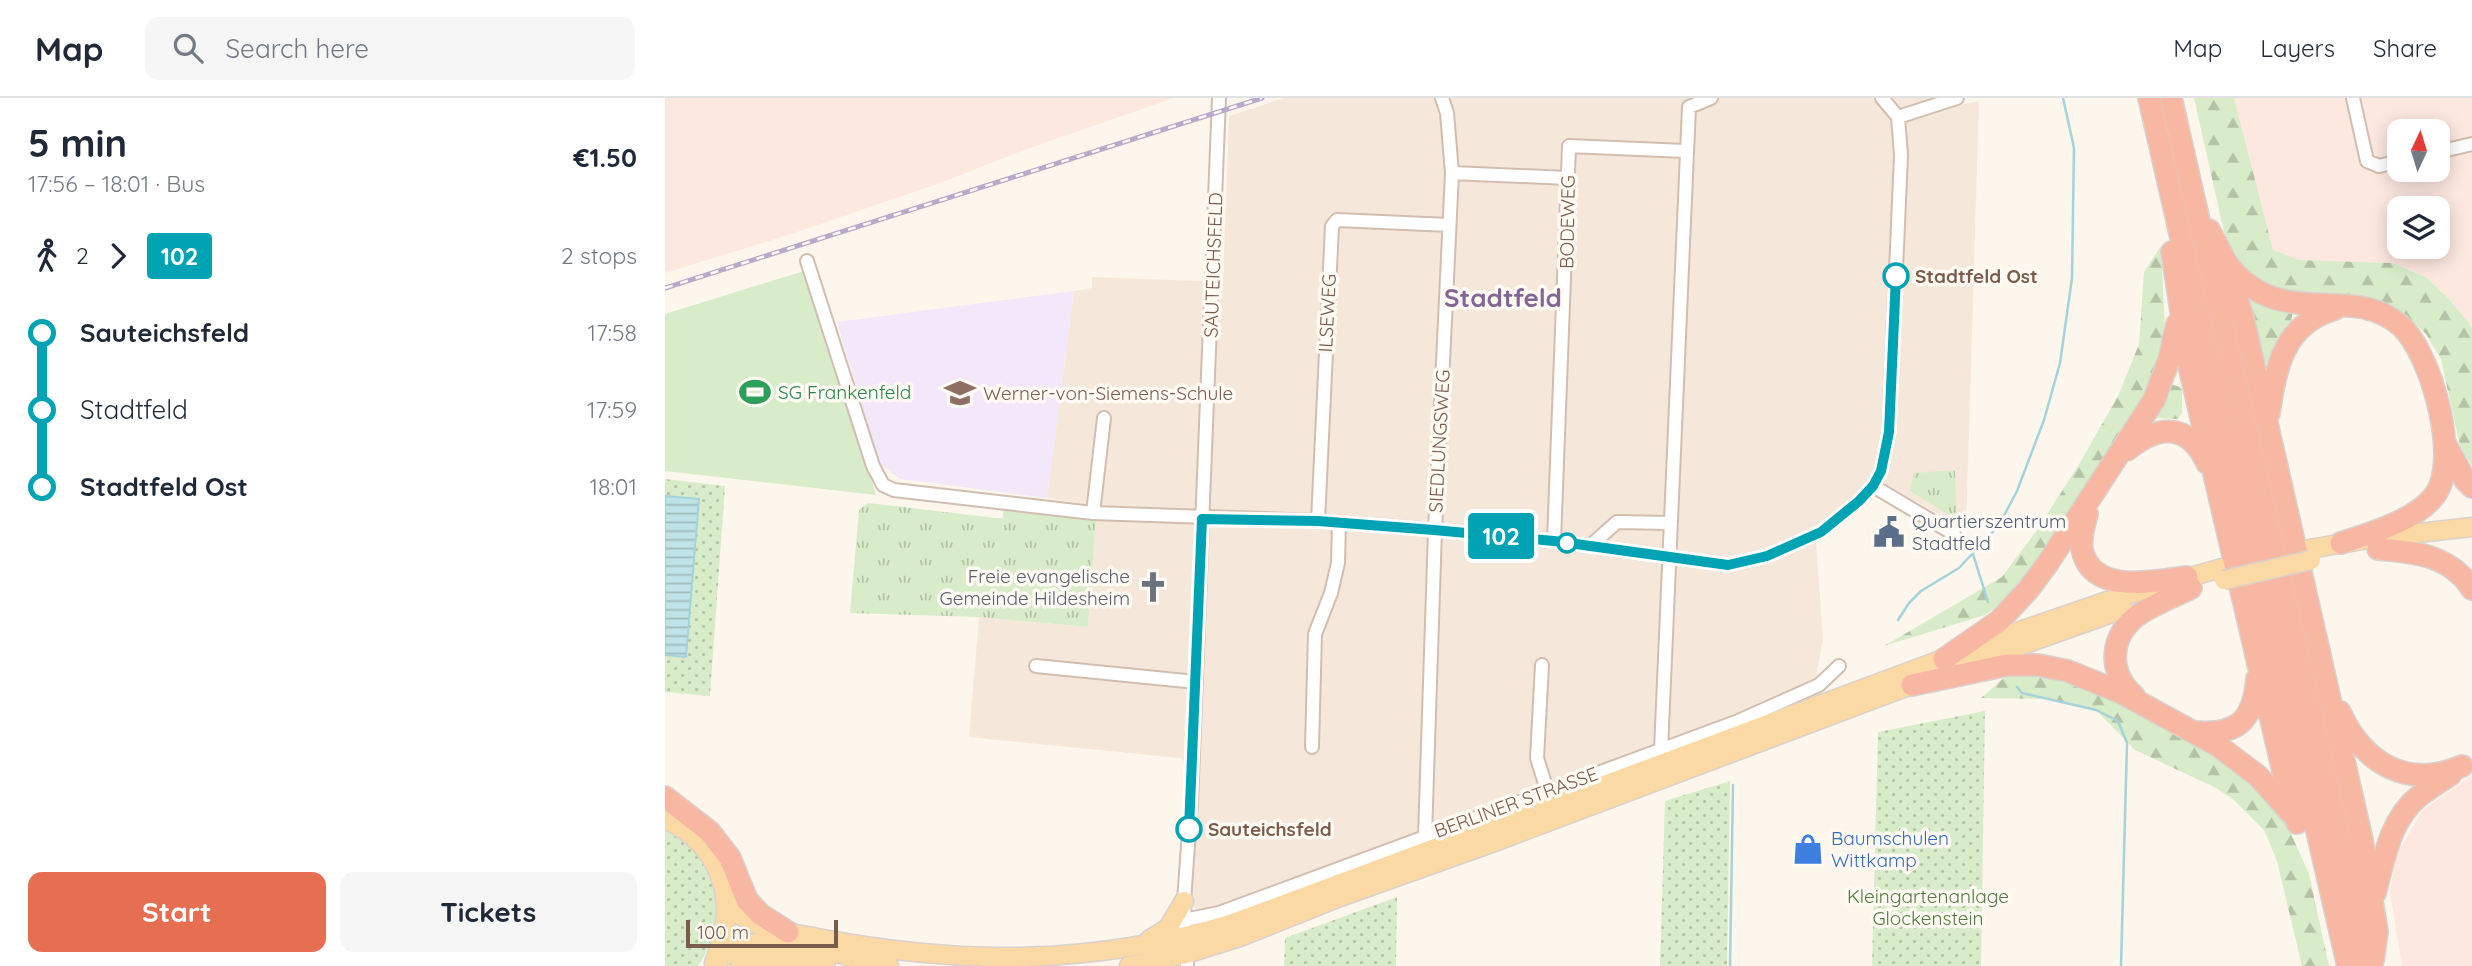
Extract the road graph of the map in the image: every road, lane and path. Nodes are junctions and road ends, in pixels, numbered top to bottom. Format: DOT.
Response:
graph roads {
  1 [pos="1219,98"];
  2 [pos="1443,98"];
  3 [pos="1711,98"];
  4 [pos="1882,98"];
  5 [pos="1957,98"];
  6 [pos="2149,98"];
  7 [pos="2171,98"];
  8 [pos="2353,98"];
  9 [pos="1898,117"];
  10 [pos="2472,144"];
  11 [pos="2450,149"];
  12 [pos="1685,151"];
  13 [pos="2387,164"];
  14 [pos="1452,173"];
  15 [pos="1568,178"];
  16 [pos="2197,207"];
  17 [pos="2174,208"];
  18 [pos="1449,225"];
  19 [pos="807,261"];
  20 [pos="2226,262"];
  21 [pos="2346,305"];
  22 [pos="2180,312"];
  23 [pos="1104,418"];
  24 [pos="2267,425"];
  25 [pos="2444,441"];
  26 [pos="2117,457"];
  27 [pos="1873,486"];
  28 [pos="2217,486"];
  29 [pos="2472,487"];
  30 [pos="2090,500"];
  31 [pos="1093,513"];
  32 [pos="1202,519"];
  33 [pos="1318,521"];
  34 [pos="1339,522"];
  35 [pos="1670,523"];
  36 [pos="2472,527"];
  37 [pos="1434,530"];
  38 [pos="1954,534"];
  39 [pos="2472,537"];
  40 [pos="1554,541"];
  41 [pos="2341,543"];
  42 [pos="1590,546"];
  43 [pos="2378,549"];
  44 [pos="2310,554"];
  45 [pos="1669,558"];
  46 [pos="2189,583"];
  47 [pos="2472,589"];
  48 [pos="1944,659"];
  49 [pos="1542,665"];
  50 [pos="2258,665"];
  51 [pos="1036,666"];
  52 [pos="1839,666"];
  53 [pos="1196,682"];
  54 [pos="2326,682"];
  55 [pos="1912,685"];
  56 [pos="2143,704"];
  57 [pos="1736,722"];
  58 [pos="1770,724"];
  59 [pos="2192,732"];
  60 [pos="1312,747"];
  61 [pos="1661,750"];
  62 [pos="2467,762"];
  63 [pos="1548,790"];
  64 [pos="665,797"];
  65 [pos="665,819"];
  66 [pos="2297,823"];
  67 [pos="1425,836"];
  68 [pos="2331,889"];
  69 [pos="2374,900"];
  70 [pos="1184,901"];
  71 [pos="727,902"];
  72 [pos="788,932"];
  73 [pos="1186,944"];
  74 [pos="1140,946"];
  75 [pos="1156,964"];
  76 [pos="713,965"];
  77 [pos="740,966"];
  78 [pos="879,966"];
  79 [pos="889,966"];
  80 [pos="1129,966"];
  81 [pos="2348,966"];
  82 [pos="2371,966"];
  1 -- 32 [label="street, SAUTEICHSFELD"];
  2 -- 14 [label="street, SIEDLUNGSWEG"];
  3 -- 12 [label="street"];
  4 -- 9 [label="street"];
  5 -- 9 [label="street"];
  6 -- 17 [label="highway"];
  7 -- 16 [label="highway"];
  8 -- 13 [label="street"];
  9 -- 27 [label="street"];
  10 -- 11 [label="street"];
  12 -- 15 [label="street, BODEWEG"];
  12 -- 35 [label="street"];
  14 -- 15 [label="street"];
  14 -- 18 [label="street, SIEDLUNGSWEG"];
  15 -- 40 [label="street, BODEWEG"];
  16 -- 20 [label="highway"];
  16 -- 82 [label="highway"];
  17 -- 22 [label="highway"];
  17 -- 68 [label="highway"];
  18 -- 33 [label="street, ILSEWEG"];
  18 -- 37 [label="street, SIEDLUNGSWEG"];
  19 -- 31 [label="street"];
  20 -- 21 [label="highway"];
  20 -- 24 [label="highway"];
  21 -- 24 [label="highway"];
  21 -- 25 [label="highway"];
  22 -- 26 [label="highway"];
  22 -- 28 [label="highway"];
  23 -- 31 [label="street"];
  24 -- 54 [label="highway"];
  25 -- 29 [label="highway"];
  25 -- 41 [label="highway"];
  26 -- 28 [label="highway"];
  26 -- 30 [label="highway"];
  27 -- 38 [label="street"];
  27 -- 45 [label="street"];
  28 -- 50 [label="highway"];
  30 -- 46 [label="highway"];
  30 -- 48 [label="highway"];
  31 -- 32 [label="street"];
  32 -- 33 [label="street"];
  32 -- 53 [label="street, SAUTEICHSFELD"];
  33 -- 34 [label="street"];
  34 -- 37 [label="street"];
  34 -- 60 [label="street"];
  35 -- 42 [label="street"];
  35 -- 45 [label="street"];
  36 -- 41 [label="main road"];
  37 -- 40 [label="street"];
  37 -- 67 [label="street, SIEDLUNGSWEG"];
  39 -- 43 [label="main road"];
  40 -- 42 [label="street"];
  41 -- 44 [label="main road"];
  42 -- 45 [label="street"];
  43 -- 44 [label="main road"];
  43 -- 47 [label="highway"];
  44 -- 46 [label="main road, bridge"];
  45 -- 61 [label="street"];
  46 -- 48 [label="main road"];
  46 -- 55 [label="main road"];
  46 -- 56 [label="highway"];
  48 -- 58 [label="main road"];
  49 -- 63 [label="street"];
  50 -- 59 [label="highway"];
  50 -- 66 [label="highway"];
  51 -- 53 [label="street"];
  52 -- 57 [label="street, BERLINER STRASSE"];
  53 -- 70 [label="street, SAUTEICHSFELD"];
  54 -- 62 [label="highway"];
  54 -- 69 [label="highway"];
  55 -- 56 [label="highway"];
  55 -- 73 [label="main road"];
  56 -- 59 [label="highway"];
  57 -- 58 [label="main road"];
  57 -- 61 [label="street, BERLINER STRASSE"];
  58 -- 73 [label="main road"];
  59 -- 66 [label="highway"];
  61 -- 63 [label="street, BERLINER STRASSE"];
  62 -- 69 [label="highway"];
  63 -- 67 [label="street, BERLINER STRASSE"];
  64 -- 72 [label="highway"];
  65 -- 71 [label="main road"];
  66 -- 68 [label="highway"];
  67 -- 73 [label="street, BERLINER STRASSE"];
  68 -- 81 [label="highway"];
  69 -- 82 [label="highway"];
  70 -- 73 [label="street, SAUTEICHSFELD"];
  70 -- 74 [label="main road"];
  71 -- 72 [label="main road, BERLINER STRASSE"];
  71 -- 76 [label="main road"];
  72 -- 74 [label="main road, BERLINER STRASSE"];
  73 -- 74 [label="main road, BERLINER STRASSE"];
  73 -- 75 [label="main road, BERLINER STRASSE"];
  75 -- 80 [label="main road, BERLINER STRASSE"];
  76 -- 79 [label="main road"];
  77 -- 78 [label="main road"];
}
